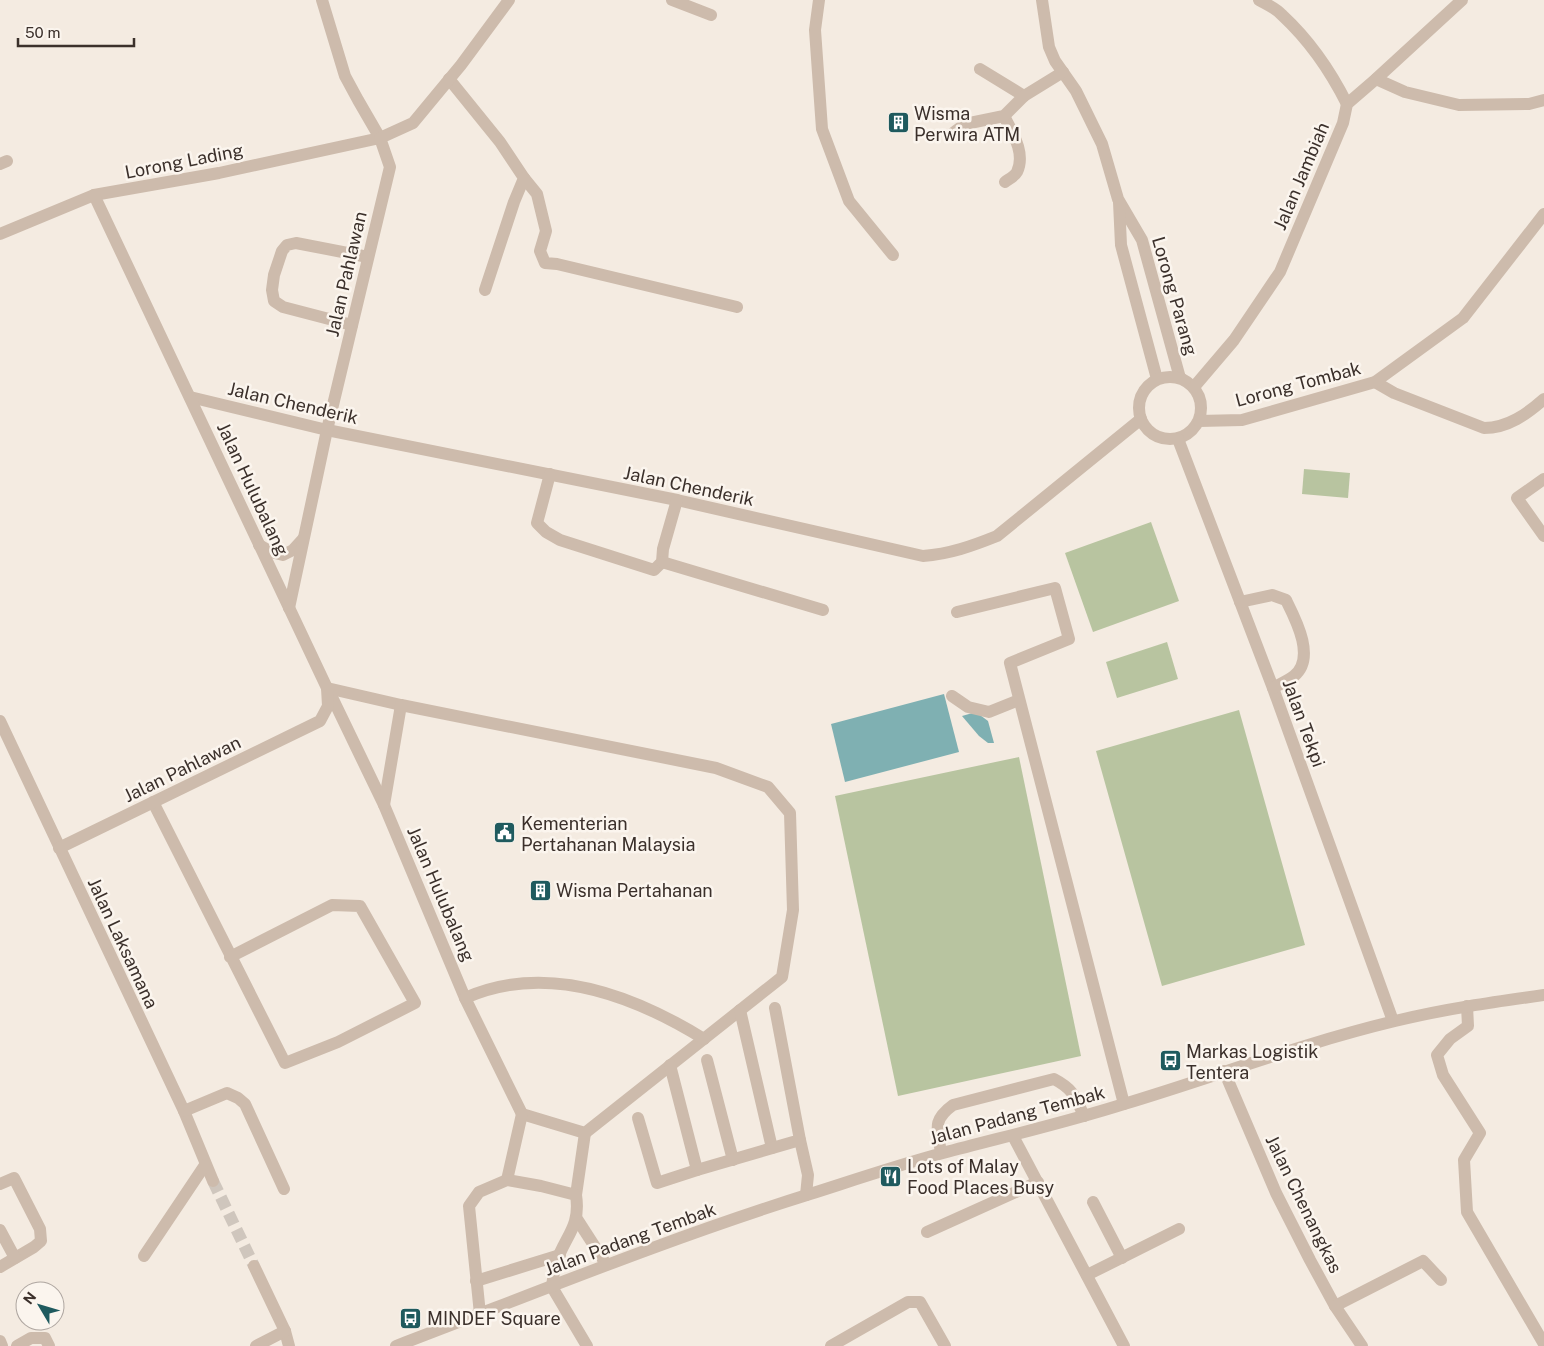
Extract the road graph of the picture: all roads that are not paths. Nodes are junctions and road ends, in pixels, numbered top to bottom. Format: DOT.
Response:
graph roads {
  1 [pos="322,0"];
  2 [pos="509,0"];
  3 [pos="672,0"];
  4 [pos="819,0"];
  5 [pos="1042,0"];
  6 [pos="1259,0"];
  7 [pos="1462,0"];
  8 [pos="711,15"];
  9 [pos="980,69"];
  10 [pos="1063,72"];
  11 [pos="449,79"];
  12 [pos="1376,79"];
  13 [pos="1024,96"];
  14 [pos="1544,100"];
  15 [pos="1347,104"];
  16 [pos="1004,116"];
  17 [pos="949,136"];
  18 [pos="380,138"];
  19 [pos="524,178"];
  20 [pos="1005,182"];
  21 [pos="94,196"];
  22 [pos="1118,199"];
  23 [pos="1544,214"];
  24 [pos="0,234"];
  25 [pos="893,255"];
  26 [pos="368,257"];
  27 [pos="485,290"];
  28 [pos="737,306"];
  29 [pos="352,325"];
  30 [pos="1180,378"];
  31 [pos="1157,379"];
  32 [pos="1375,382"];
  33 [pos="1194,387"];
  34 [pos="190,397"];
  35 [pos="1544,399"];
  36 [pos="1140,419"];
  37 [pos="1199,421"];
  38 [pos="328,430"];
  39 [pos="1178,439"];
  40 [pos="550,474"];
  41 [pos="1544,480"];
  42 [pos="677,500"];
  43 [pos="1544,536"];
  44 [pos="304,538"];
  45 [pos="259,545"];
  46 [pos="662,562"];
  47 [pos="1240,602"];
  48 [pos="289,608"];
  49 [pos="823,610"];
  50 [pos="957,612"];
  51 [pos="327,688"];
  52 [pos="1273,688"];
  53 [pos="952,696"];
  54 [pos="1019,700"];
  55 [pos="401,705"];
  56 [pos="0,721"];
  57 [pos="153,802"];
  58 [pos="384,804"];
  59 [pos="59,848"];
  60 [pos="230,957"];
  61 [pos="1544,995"];
  62 [pos="465,998"];
  63 [pos="1467,1006"];
  64 [pos="775,1008"];
  65 [pos="740,1010"];
  66 [pos="1393,1021"];
  67 [pos="704,1039"];
  68 [pos="707,1060"];
  69 [pos="670,1065"];
  70 [pos="1224,1071"];
  71 [pos="1124,1104"];
  72 [pos="184,1111"];
  73 [pos="522,1114"];
  74 [pos="1084,1116"];
  75 [pos="638,1118"];
  76 [pos="585,1133"];
  77 [pos="1013,1136"];
  78 [pos="800,1140"];
  79 [pos="772,1148"];
  80 [pos="941,1153"];
  81 [pos="733,1160"];
  82 [pos="204,1165"];
  83 [pos="697,1170"];
  84 [pos="508,1180"];
  85 [pos="213,1181"];
  86 [pos="1038,1182"];
  87 [pos="0,1184"];
  88 [pos="284,1189"];
  89 [pos="576,1195"];
  90 [pos="806,1195"];
  91 [pos="1093,1202"];
  92 [pos="577,1219"];
  93 [pos="1180,1229"];
  94 [pos="0,1230"];
  95 [pos="927,1232"];
  96 [pos="144,1256"];
  97 [pos="560,1256"];
  98 [pos="15,1258"];
  99 [pos="1122,1258"];
  100 [pos="606,1264"];
  101 [pos="254,1266"];
  102 [pos="0,1267"];
  103 [pos="1087,1276"];
  104 [pos="1441,1280"];
  105 [pos="476,1281"];
  106 [pos="552,1287"];
  107 [pos="1335,1306"];
  108 [pos="480,1314"];
  109 [pos="285,1331"];
  110 [pos="0,1341"];
  111 [pos="1357,1344"];
  112 [pos="1544,1344"];
  113 [pos="2,1346"];
  114 [pos="17,1346"];
  115 [pos="49,1346"];
  116 [pos="256,1346"];
  117 [pos="289,1346"];
  118 [pos="396,1346"];
  119 [pos="587,1346"];
  120 [pos="831,1346"];
  121 [pos="945,1346"];
  122 [pos="1124,1346"];
  1 -- 18 [label="street, Jalan Pahlawan"];
  2 -- 11 [label="street"];
  3 -- 8 [label="street"];
  4 -- 25 [label="street"];
  5 -- 10 [label="street, Lorong Parang"];
  6 -- 15 [label="street"];
  7 -- 12 [label="street"];
  9 -- 13 [label="street"];
  10 -- 13 [label="street"];
  10 -- 22 [label="street, Lorong Parang"];
  11 -- 18 [label="street"];
  11 -- 19 [label="street"];
  12 -- 14 [label="street"];
  12 -- 15 [label="street"];
  13 -- 16 [label="street"];
  15 -- 33 [label="street, Jalan Jambiah"];
  16 -- 17 [label="street"];
  16 -- 20 [label="street"];
  18 -- 21 [label="street, Lorong Lading"];
  18 -- 26 [label="street, Jalan Pahlawan"];
  19 -- 27 [label="street"];
  19 -- 28 [label="street"];
  21 -- 24 [label="street, Lorong Lading"];
  21 -- 34 [label="street, Jalan Hulubalang"];
  22 -- 30 [label="street, Lorong Parang"];
  22 -- 31 [label="street, Lorong Parang"];
  23 -- 32 [label="street, Lorong Tombak"];
  26 -- 29 [label="street, Jalan Pahlawan"];
  26 -- 29 [label="street"];
  29 -- 38 [label="street, Jalan Pahlawan"];
  30 -- 31 [label="street"];
  30 -- 33 [label="street"];
  31 -- 36 [label="street"];
  32 -- 35 [label="street"];
  32 -- 37 [label="street, Lorong Tombak"];
  33 -- 37 [label="street"];
  34 -- 38 [label="street, Jalan Chenderik"];
  34 -- 45 [label="street, Jalan Hulubalang"];
  36 -- 39 [label="street"];
  36 -- 42 [label="street, Jalan Chenderik"];
  37 -- 39 [label="street"];
  38 -- 40 [label="street, Jalan Chenderik"];
  38 -- 44 [label="street, Jalan Pahlawan"];
  39 -- 47 [label="street, Jalan Tekpi"];
  40 -- 42 [label="street, Jalan Chenderik"];
  40 -- 46 [label="street"];
  41 -- 43 [label="street"];
  42 -- 46 [label="street"];
  44 -- 45 [label="street"];
  44 -- 48 [label="street, Jalan Pahlawan"];
  45 -- 48 [label="street, Jalan Hulubalang"];
  46 -- 49 [label="street"];
  47 -- 52 [label="street, Jalan Tekpi"];
  47 -- 52 [label="street"];
  48 -- 51 [label="street, Jalan Hulubalang"];
  50 -- 54 [label="street"];
  51 -- 55 [label="street"];
  51 -- 57 [label="street, Jalan Pahlawan"];
  51 -- 58 [label="street, Jalan Hulubalang"];
  52 -- 66 [label="street, Jalan Tekpi"];
  53 -- 54 [label="street"];
  54 -- 71 [label="street"];
  55 -- 58 [label="street"];
  55 -- 65 [label="street"];
  56 -- 59 [label="street, Jalan Laksamana"];
  57 -- 59 [label="street, Jalan Pahlawan"];
  57 -- 60 [label="street"];
  58 -- 62 [label="street, Jalan Hulubalang"];
  59 -- 72 [label="street, Jalan Laksamana"];
  60 -- 60 [label="street"];
  61 -- 63 [label="street, Jalan Padang Tembak"];
  62 -- 67 [label="street"];
  62 -- 73 [label="street, Jalan Hulubalang"];
  63 -- 66 [label="street, Jalan Padang Tembak"];
  63 -- 112 [label="street"];
  64 -- 78 [label="street"];
  65 -- 67 [label="street"];
  65 -- 79 [label="street"];
  66 -- 70 [label="street, Jalan Padang Tembak"];
  67 -- 69 [label="street"];
  68 -- 81 [label="street"];
  69 -- 76 [label="street"];
  69 -- 83 [label="street"];
  70 -- 71 [label="street, Jalan Padang Tembak"];
  70 -- 107 [label="street, Jalan Chenangkas"];
  71 -- 74 [label="street, Jalan Padang Tembak"];
  72 -- 82 [label="street, Jalan Laksamana"];
  72 -- 88 [label="street"];
  73 -- 76 [label="street"];
  73 -- 84 [label="street"];
  74 -- 77 [label="street, Jalan Padang Tembak"];
  74 -- 80 [label="street"];
  75 -- 83 [label="street"];
  76 -- 89 [label="street"];
  77 -- 80 [label="street, Jalan Padang Tembak"];
  77 -- 86 [label="street"];
  78 -- 79 [label="street"];
  78 -- 90 [label="street"];
  79 -- 81 [label="street"];
  80 -- 90 [label="street, Jalan Padang Tembak"];
  81 -- 83 [label="street"];
  82 -- 85 [label="street, Jalan Laksamana"];
  82 -- 96 [label="street"];
  84 -- 89 [label="street"];
  84 -- 105 [label="street"];
  86 -- 95 [label="street"];
  86 -- 103 [label="street"];
  87 -- 98 [label="street"];
  89 -- 92 [label="street"];
  90 -- 100 [label="street, Jalan Padang Tembak"];
  91 -- 99 [label="street"];
  92 -- 97 [label="street"];
  92 -- 100 [label="street"];
  93 -- 99 [label="street"];
  94 -- 98 [label="street"];
  97 -- 105 [label="street"];
  97 -- 106 [label="street"];
  98 -- 102 [label="street"];
  99 -- 103 [label="street"];
  100 -- 106 [label="street, Jalan Padang Tembak"];
  101 -- 109 [label="street"];
  103 -- 122 [label="street"];
  104 -- 107 [label="street"];
  105 -- 108 [label="street"];
  106 -- 108 [label="street, Jalan Padang Tembak"];
  106 -- 119 [label="street"];
  107 -- 111 [label="street, Jalan Chenangkas"];
  108 -- 118 [label="street, Jalan Padang Tembak"];
  109 -- 116 [label="street"];
  109 -- 117 [label="street"];
  110 -- 113 [label="street"];
  114 -- 115 [label="street"];
  120 -- 121 [label="street"];
}
